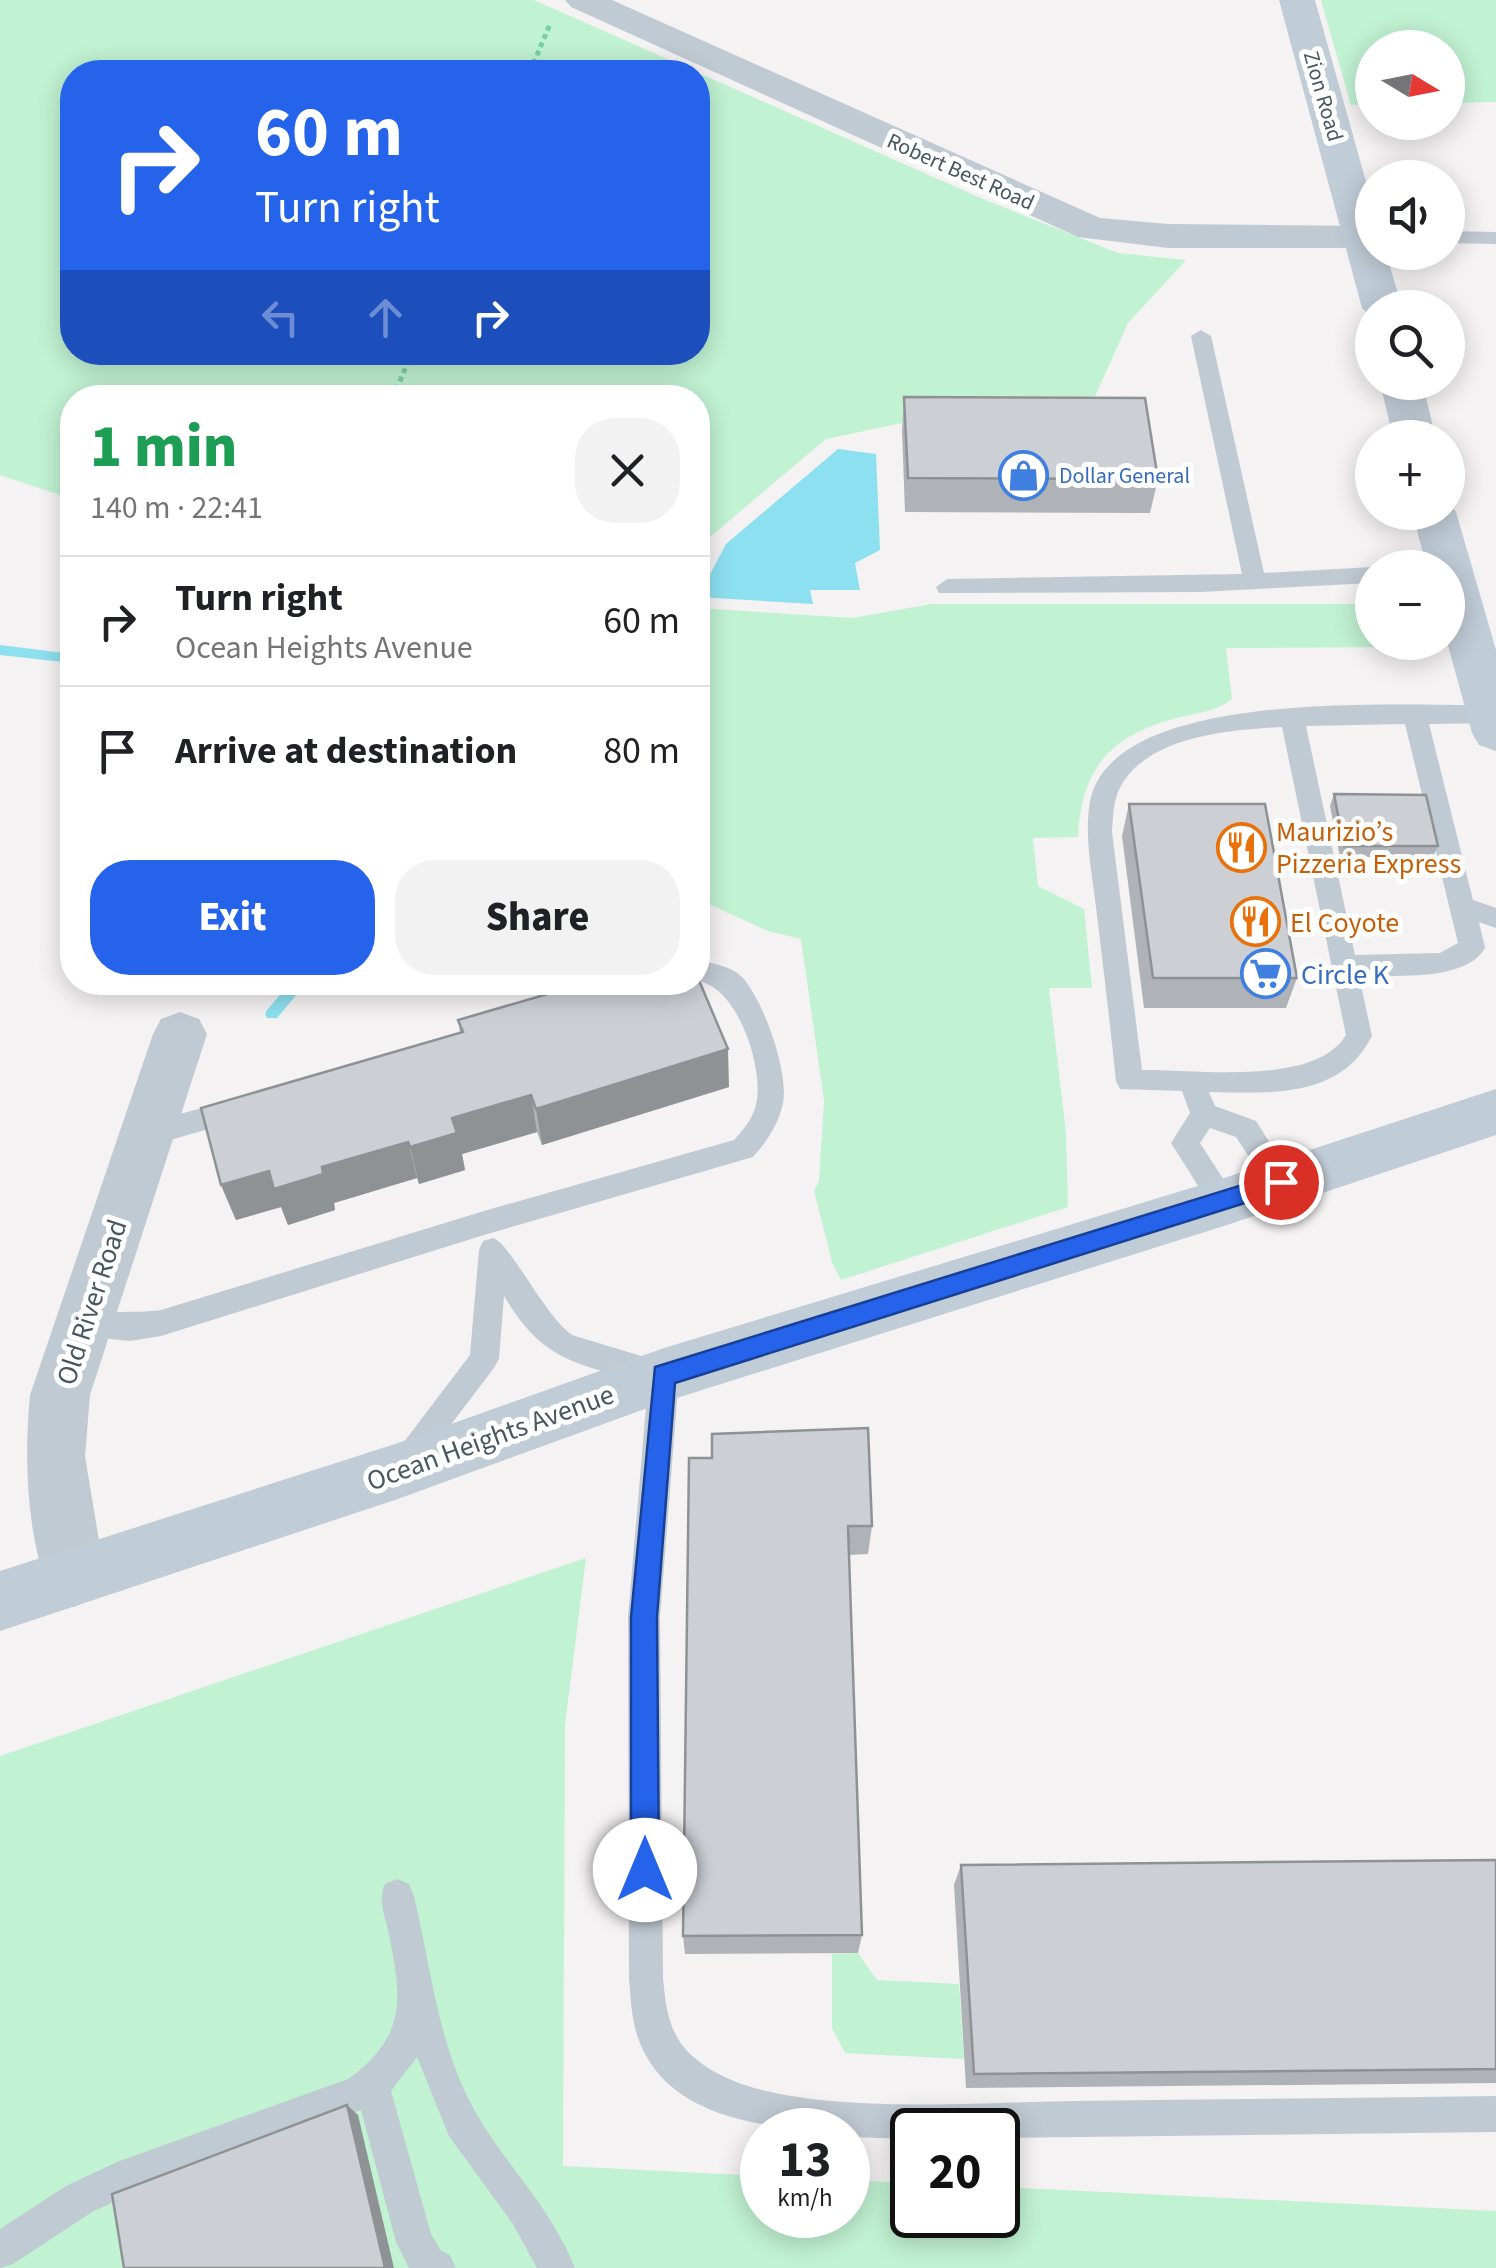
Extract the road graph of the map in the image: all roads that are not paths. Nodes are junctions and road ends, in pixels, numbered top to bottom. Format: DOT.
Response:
graph roads {
  1 [pos="1297,0"];
  2 [pos="568,9"];
  3 [pos="689,60"];
  4 [pos="710,69"];
  5 [pos="1355,194"];
  6 [pos="1355,238"];
  7 [pos="1465,238"];
  8 [pos="1496,238"];
  9 [pos="1201,336"];
  10 [pos="1355,576"];
  11 [pos="1254,579"];
  12 [pos="946,588"];
  13 [pos="1465,626"];
  14 [pos="1416,715"];
  15 [pos="1292,718"];
  16 [pos="1494,721"];
  17 [pos="1463,907"];
  18 [pos="1496,918"];
  19 [pos="1345,966"];
  20 [pos="710,972"];
  21 [pos="180,1034"];
  22 [pos="1192,1080"];
  23 [pos="259,1104"];
  24 [pos="1496,1112"];
  25 [pos="1204,1114"];
  26 [pos="146,1135"];
  27 [pos="1281,1182"];
  28 [pos="1224,1202"];
  29 [pos="488,1236"];
  30 [pos="82,1326"];
  31 [pos="664,1375"];
  32 [pos="396,1472"];
  33 [pos="74,1577"];
  34 [pos="0,1601"];
  35 [pos="397,1896"];
  36 [pos="418,1990"];
  37 [pos="372,2086"];
  38 [pos="1496,2114"];
  39 [pos="0,2251"];
  40 [pos="437,2268"];
  41 [pos="556,2268"];
  1 -- 5 [label="main road, Zion Road"];
  2 -- 3 [label="street, Robert Best Road"];
  4 -- 6 [label="street, Robert Best Road"];
  7 -- 8 [label="lane"];
  9 -- 11 [label="lane"];
  10 -- 11 [label="lane"];
  11 -- 12 [label="lane"];
  13 -- 16 [label="main road"];
  14 -- 15 [label="lane"];
  14 -- 16 [label="lane"];
  14 -- 17 [label="lane"];
  15 -- 19 [label="lane"];
  15 -- 22 [label="lane"];
  17 -- 18 [label="lane"];
  17 -- 19 [label="lane"];
  19 -- 22 [label="lane"];
  20 -- 29 [label="lane"];
  21 -- 26 [label="street, Old River Road"];
  22 -- 25 [label="lane"];
  23 -- 26 [label="lane"];
  24 -- 27 [label="main road, Ocean Heights Avenue"];
  25 -- 27 [label="lane"];
  25 -- 28 [label="lane"];
  26 -- 30 [label="street, Old River Road"];
  27 -- 28 [label="main road, Ocean Heights Avenue"];
  28 -- 31 [label="main road, Ocean Heights Avenue"];
  29 -- 30 [label="lane"];
  29 -- 31 [label="lane"];
  29 -- 32 [label="lane"];
  30 -- 33 [label="street, Old River Road"];
  31 -- 32 [label="main road, Ocean Heights Avenue"];
  31 -- 38 [label="lane"];
  32 -- 33 [label="main road, Ocean Heights Avenue"];
  33 -- 34 [label="main road, Ocean Heights Avenue"];
  35 -- 36 [label="lane"];
  36 -- 37 [label="lane"];
  36 -- 41 [label="lane"];
  37 -- 39 [label="lane"];
  37 -- 40 [label="lane"];
}
